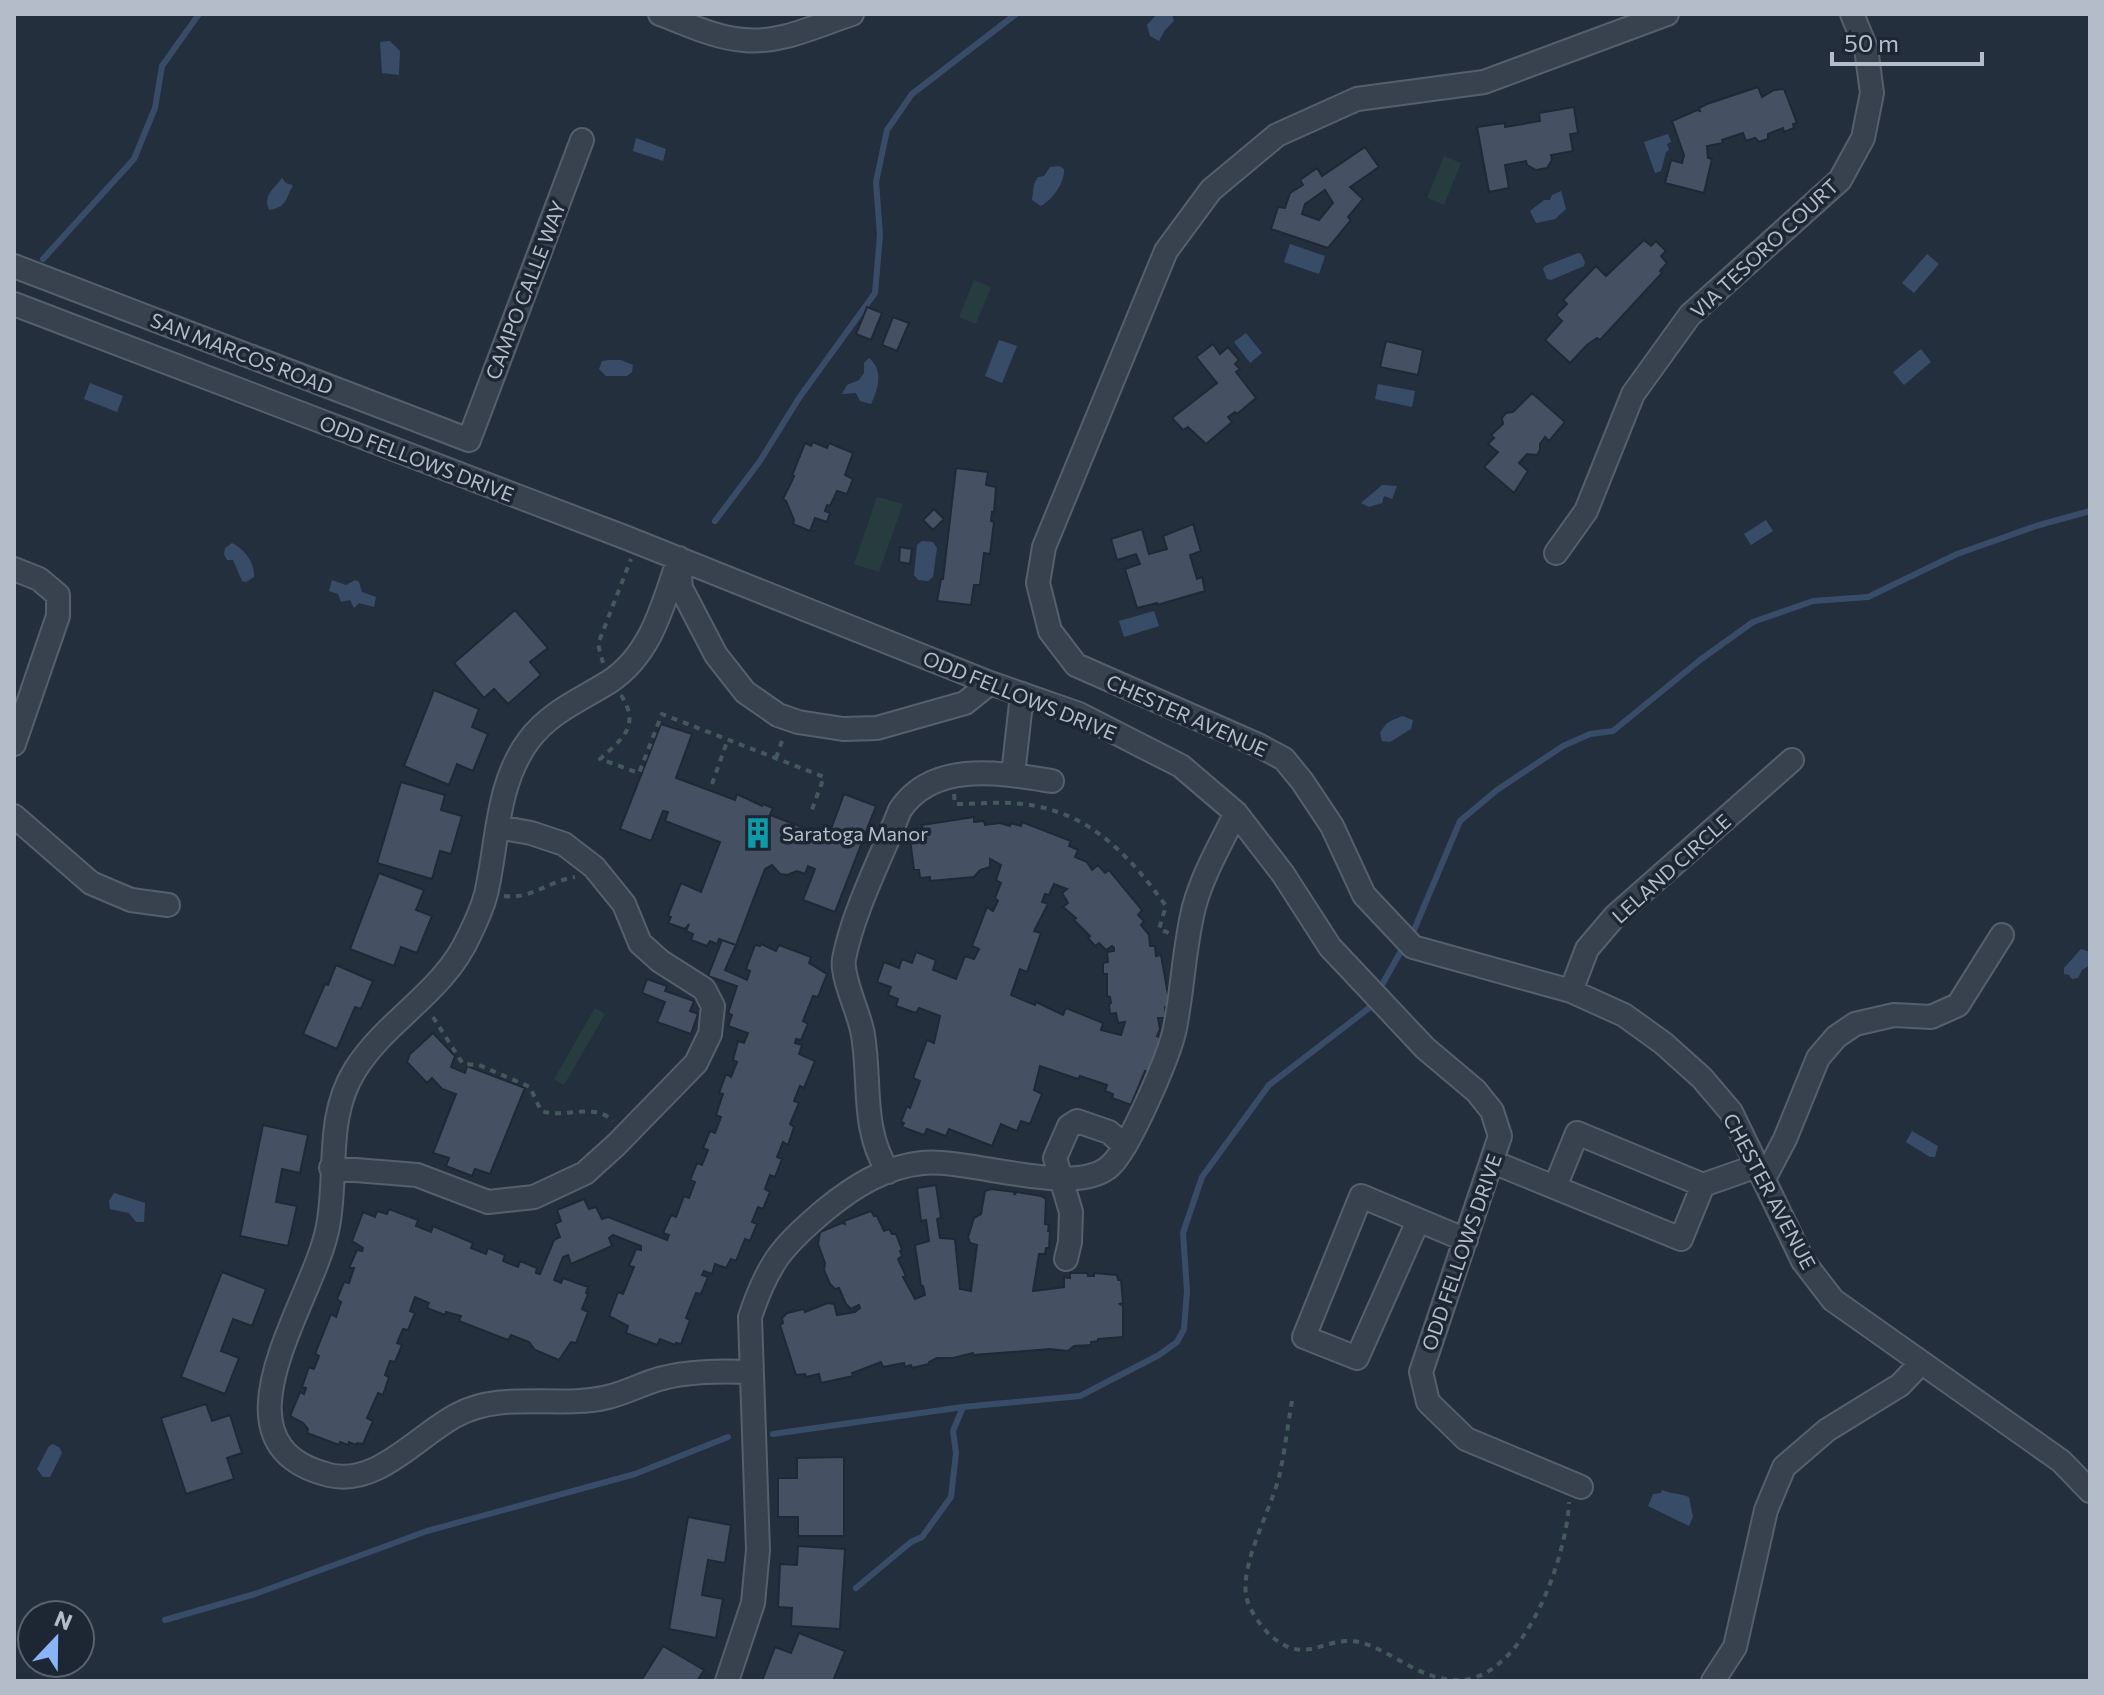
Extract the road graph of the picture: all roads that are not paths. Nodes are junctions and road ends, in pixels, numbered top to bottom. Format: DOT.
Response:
graph roads {
  1 [pos="660,14"];
  2 [pos="852,14"];
  3 [pos="1667,14"];
  4 [pos="1852,14"];
  5 [pos="582,140"];
  6 [pos="14,266"];
  7 [pos="14,304"];
  8 [pos="469,440"];
  9 [pos="1556,553"];
  10 [pos="679,558"];
  11 [pos="14,569"];
  12 [pos="990,683"];
  13 [pos="1022,694"];
  14 [pos="14,744"];
  15 [pos="1792,760"];
  16 [pos="1013,775"];
  17 [pos="1052,781"];
  18 [pos="1236,813"];
  19 [pos="14,816"];
  20 [pos="498,827"];
  21 [pos="168,905"];
  22 [pos="2002,935"];
  23 [pos="1571,991"];
  24 [pos="1125,1146"];
  25 [pos="1493,1162"];
  26 [pos="331,1168"];
  27 [pos="888,1172"];
  28 [pos="1760,1172"];
  29 [pos="1062,1180"];
  30 [pos="1703,1185"];
  31 [pos="1555,1187"];
  32 [pos="1418,1221"];
  33 [pos="1466,1240"];
  34 [pos="1066,1259"];
  35 [pos="1921,1363"];
  36 [pos="750,1372"];
  37 [pos="1574,1485"];
  38 [pos="2090,1491"];
  39 [pos="727,1681"];
  40 [pos="1713,1681"];
  1 -- 2 [label="street"];
  3 -- 23 [label="street, CHESTER AVENUE"];
  4 -- 9 [label="street, VIA TESORO COURT"];
  5 -- 8 [label="street, CAMPO CALLE WAY"];
  6 -- 8 [label="street, SAN MARCOS ROAD"];
  7 -- 10 [label="street, ODD FELLOWS DRIVE"];
  10 -- 12 [label="street, ODD FELLOWS DRIVE"];
  10 -- 12 [label="street"];
  10 -- 20 [label="street"];
  11 -- 14 [label="street"];
  12 -- 13 [label="street, ODD FELLOWS DRIVE"];
  13 -- 16 [label="street"];
  13 -- 18 [label="street, ODD FELLOWS DRIVE"];
  15 -- 23 [label="street, LELAND CIRCLE"];
  16 -- 17 [label="street"];
  16 -- 27 [label="street"];
  18 -- 24 [label="street"];
  18 -- 25 [label="street, ODD FELLOWS DRIVE"];
  19 -- 21 [label="street"];
  20 -- 26 [label="street"];
  20 -- 26 [label="street"];
  22 -- 28 [label="street"];
  23 -- 28 [label="street, CHESTER AVENUE"];
  24 -- 29 [label="street"];
  24 -- 29 [label="street"];
  25 -- 31 [label="street"];
  25 -- 33 [label="street, ODD FELLOWS DRIVE"];
  26 -- 36 [label="street"];
  27 -- 29 [label="street"];
  27 -- 36 [label="street"];
  28 -- 30 [label="street"];
  28 -- 35 [label="street, CHESTER AVENUE"];
  29 -- 34 [label="street"];
  30 -- 31 [label="street"];
  30 -- 31 [label="street"];
  32 -- 32 [label="street"];
  32 -- 33 [label="street"];
  33 -- 37 [label="street, ODD FELLOWS DRIVE"];
  35 -- 38 [label="street, CHESTER AVENUE"];
  35 -- 40 [label="street"];
  36 -- 39 [label="street"];
}
